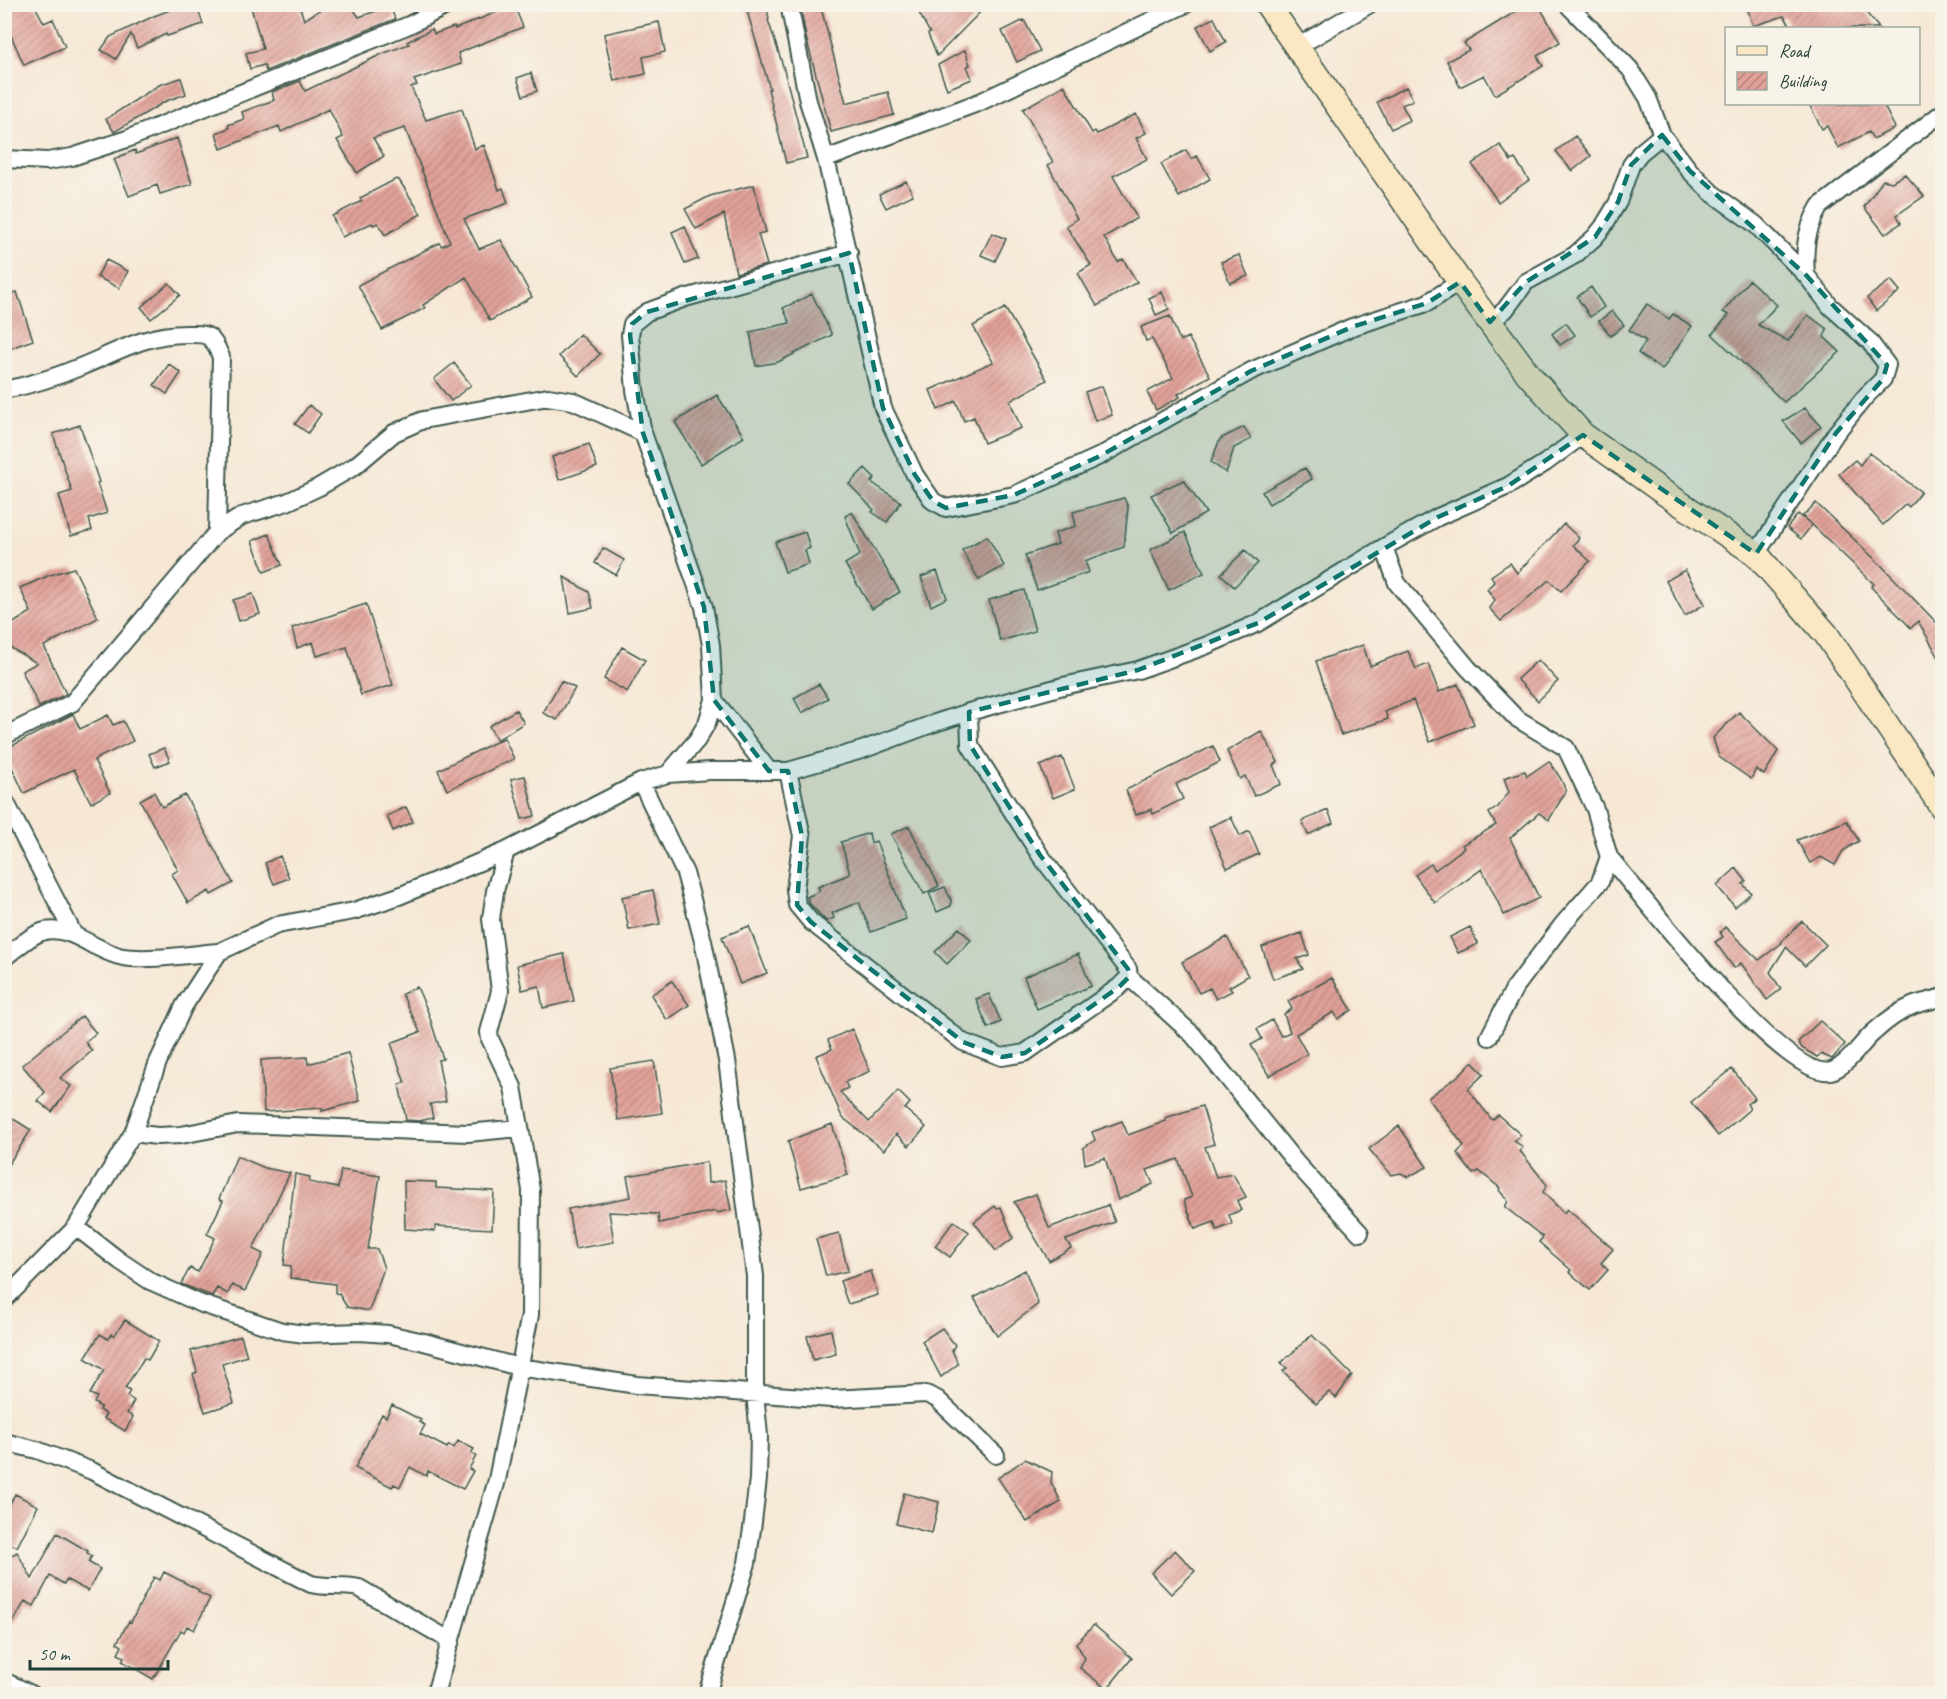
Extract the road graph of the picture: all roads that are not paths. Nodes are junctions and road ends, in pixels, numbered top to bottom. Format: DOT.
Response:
graph roads {
  1 [pos="450,4"];
  2 [pos="789,4"];
  3 [pos="1186,4"];
  4 [pos="1268,4"];
  5 [pos="1370,4"];
  6 [pos="1567,4"];
  7 [pos="1297,47"];
  8 [pos="1942,113"];
  9 [pos="1662,135"];
  10 [pos="4,159"];
  11 [pos="826,159"];
  12 [pos="849,253"];
  13 [pos="1806,275"];
  14 [pos="1460,282"];
  15 [pos="1490,322"];
  16 [pos="4,390"];
  17 [pos="643,433"];
  18 [pos="1583,435"];
  19 [pos="217,532"];
  20 [pos="1384,547"];
  21 [pos="1756,554"];
  22 [pos="714,700"];
  23 [pos="969,712"];
  24 [pos="4,736"];
  25 [pos="769,771"];
  26 [pos="788,771"];
  27 [pos="668,774"];
  28 [pos="641,782"];
  29 [pos="4,799"];
  30 [pos="1942,807"];
  31 [pos="506,851"];
  32 [pos="1609,857"];
  33 [pos="73,933"];
  34 [pos="219,952"];
  35 [pos="4,958"];
  36 [pos="1129,977"];
  37 [pos="1942,997"];
  38 [pos="1488,1037"];
  39 [pos="519,1128"];
  40 [pos="133,1132"];
  41 [pos="76,1227"];
  42 [pos="1360,1233"];
  43 [pos="4,1300"];
  44 [pos="519,1367"];
  45 [pos="755,1393"];
  46 [pos="4,1442"];
  47 [pos="996,1455"];
  48 [pos="451,1641"];
  49 [pos="4,1682"];
  50 [pos="440,1692"];
  51 [pos="31,1695"];
  52 [pos="707,1695"];
  1 -- 10 [label="street"];
  2 -- 11 [label="street"];
  3 -- 11 [label="street"];
  4 -- 7 [label="main road"];
  5 -- 7 [label="street"];
  6 -- 9 [label="street"];
  7 -- 14 [label="main road"];
  8 -- 13 [label="street"];
  9 -- 13 [label="street"];
  9 -- 15 [label="street"];
  11 -- 12 [label="street"];
  12 -- 14 [label="street"];
  12 -- 17 [label="street"];
  13 -- 21 [label="street"];
  14 -- 15 [label="main road"];
  15 -- 18 [label="main road"];
  16 -- 19 [label="street"];
  17 -- 19 [label="street"];
  17 -- 22 [label="street"];
  18 -- 20 [label="street"];
  18 -- 21 [label="main road"];
  19 -- 24 [label="street"];
  20 -- 23 [label="street"];
  20 -- 32 [label="street"];
  21 -- 30 [label="main road"];
  22 -- 25 [label="street"];
  22 -- 27 [label="street"];
  23 -- 26 [label="street"];
  23 -- 36 [label="street"];
  25 -- 26 [label="street"];
  25 -- 27 [label="street"];
  26 -- 36 [label="street"];
  27 -- 28 [label="street"];
  28 -- 31 [label="street"];
  28 -- 45 [label="street"];
  29 -- 33 [label="street"];
  31 -- 34 [label="street"];
  31 -- 39 [label="street"];
  32 -- 37 [label="street"];
  32 -- 38 [label="street"];
  33 -- 34 [label="street"];
  33 -- 35 [label="street"];
  34 -- 40 [label="street"];
  36 -- 42 [label="street"];
  39 -- 40 [label="street"];
  39 -- 44 [label="street"];
  40 -- 41 [label="street"];
  41 -- 43 [label="street"];
  41 -- 44 [label="street"];
  44 -- 45 [label="street"];
  44 -- 48 [label="street"];
  45 -- 47 [label="street"];
  45 -- 52 [label="street"];
  46 -- 48 [label="street"];
  48 -- 50 [label="street"];
  49 -- 51 [label="street"];
}
